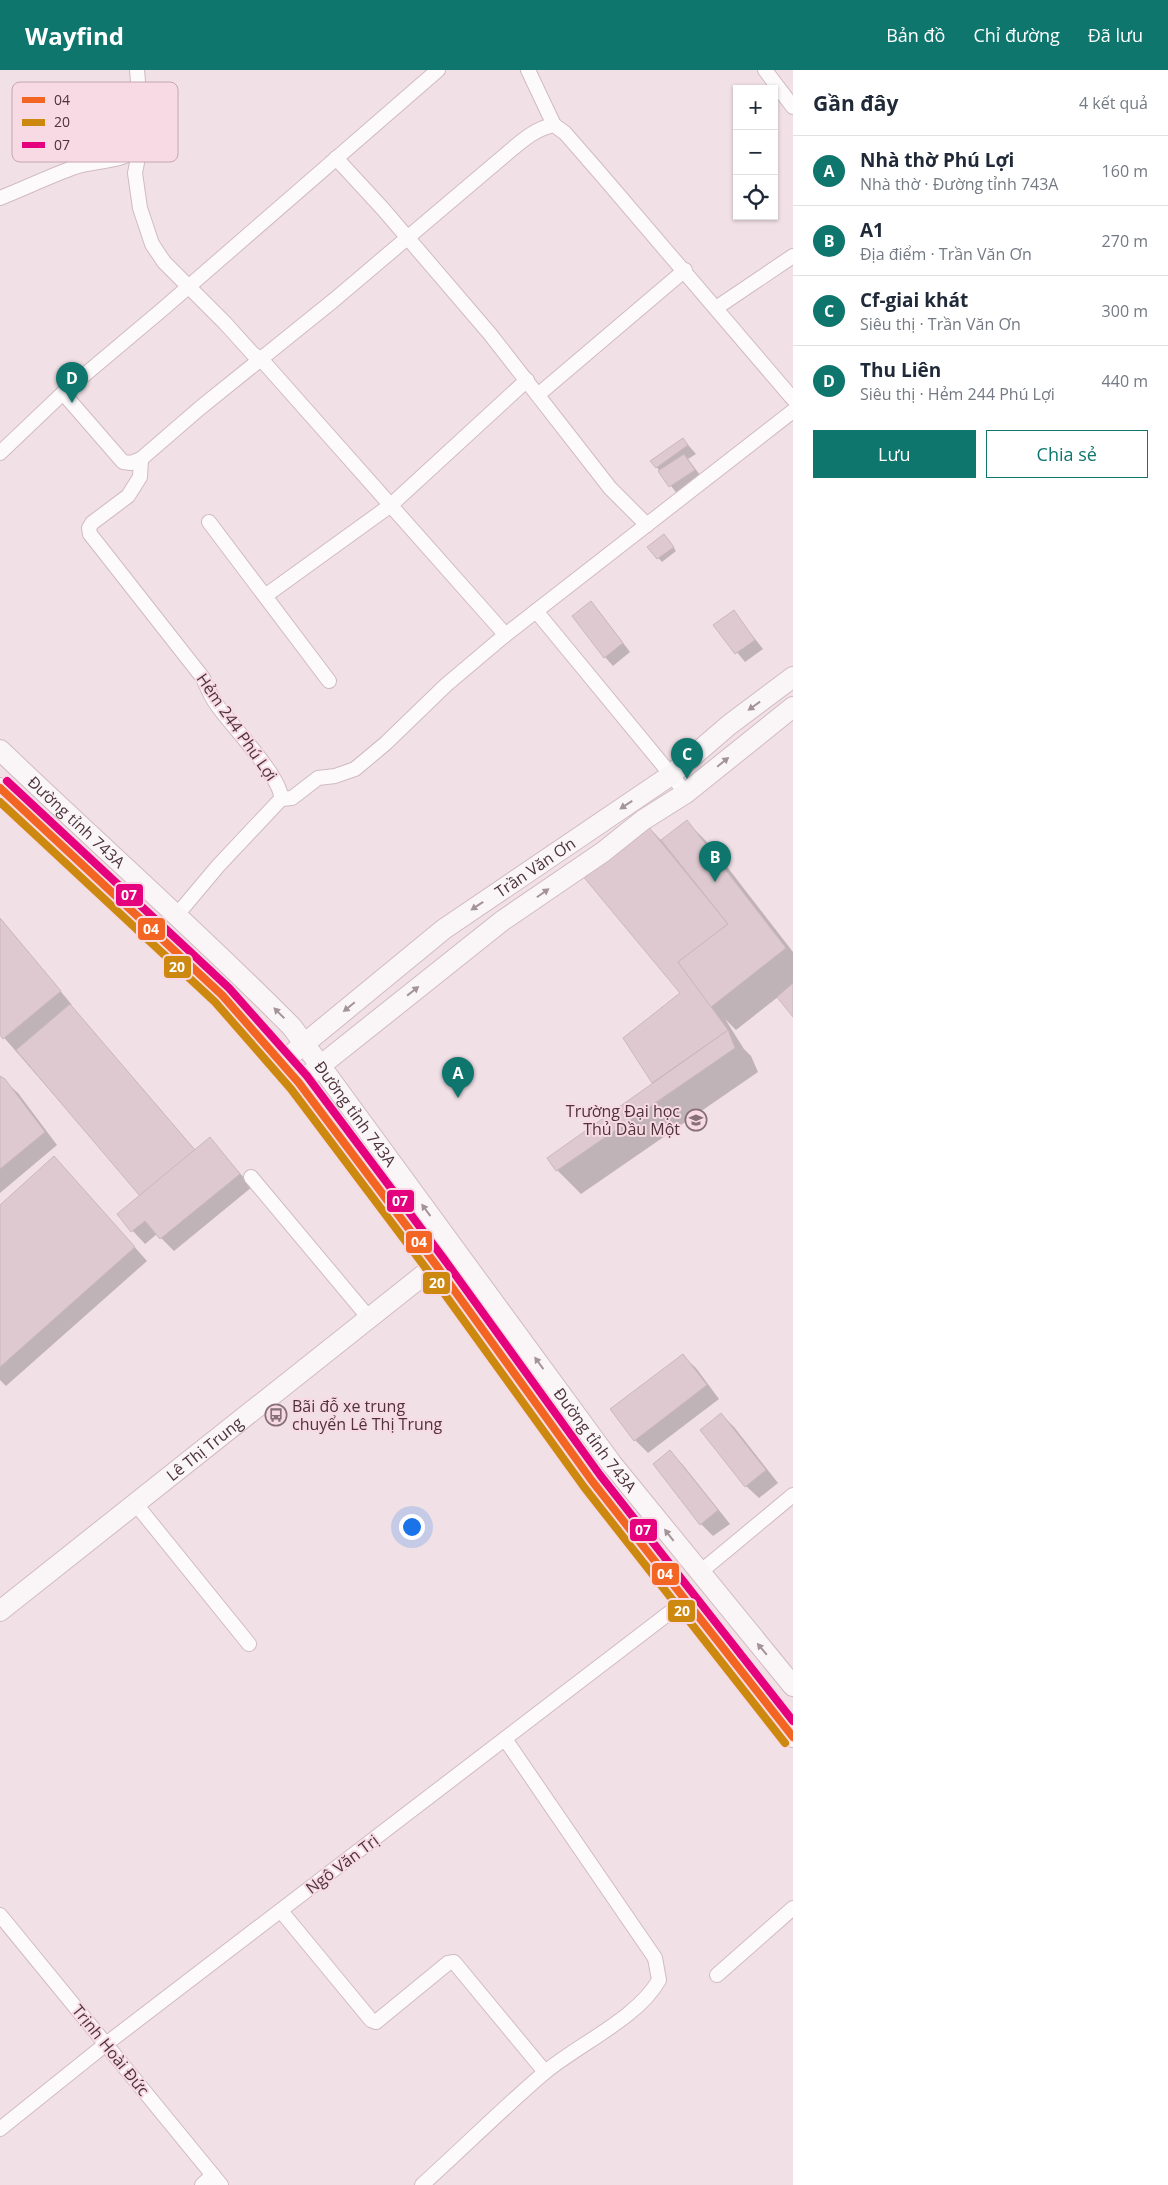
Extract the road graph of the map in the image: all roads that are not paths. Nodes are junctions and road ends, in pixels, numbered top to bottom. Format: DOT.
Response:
graph roads {
  1 [pos="438,70"];
  2 [pos="528,70"];
  3 [pos="765,70"];
  4 [pos="793,107"];
  5 [pos="554,125"];
  6 [pos="336,158"];
  7 [pos="102,162"];
  8 [pos="137,162"];
  9 [pos="0,198"];
  10 [pos="407,238"];
  11 [pos="793,256"];
  12 [pos="685,270"];
  13 [pos="188,287"];
  14 [pos="716,308"];
  15 [pos="261,358"];
  16 [pos="527,380"];
  17 [pos="63,393"];
  18 [pos="538,394"];
  19 [pos="793,399"];
  20 [pos="793,411"];
  21 [pos="0,453"];
  22 [pos="141,459"];
  23 [pos="391,506"];
  24 [pos="209,522"];
  25 [pos="647,525"];
  26 [pos="265,596"];
  27 [pos="536,611"];
  28 [pos="504,636"];
  29 [pos="793,676"];
  30 [pos="329,681"];
  31 [pos="793,707"];
  32 [pos="3,758"];
  33 [pos="671,776"];
  34 [pos="0,788"];
  35 [pos="686,792"];
  36 [pos="281,799"];
  37 [pos="176,916"];
  38 [pos="304,1044"];
  39 [pos="281,1063"];
  40 [pos="320,1065"];
  41 [pos="299,1083"];
  42 [pos="251,1177"];
  43 [pos="455,1249"];
  44 [pos="436,1265"];
  45 [pos="368,1318"];
  46 [pos="793,1495"];
  47 [pos="136,1503"];
  48 [pos="699,1573"];
  49 [pos="686,1600"];
  50 [pos="0,1611"];
  51 [pos="249,1644"];
  52 [pos="793,1686"];
  53 [pos="793,1737"];
  54 [pos="505,1739"];
  55 [pos="793,1908"];
  56 [pos="280,1911"];
  57 [pos="0,1915"];
  58 [pos="718,1975"];
  59 [pos="106,2044"];
  60 [pos="545,2072"];
  61 [pos="0,2129"];
  62 [pos="217,2180"];
  63 [pos="202,2185"];
  64 [pos="422,2185"];
  1 -- 6 [label="street"];
  2 -- 5 [label="street"];
  3 -- 4 [label="street"];
  5 -- 10 [label="street"];
  5 -- 12 [label="street"];
  6 -- 10 [label="street"];
  6 -- 13 [label="street"];
  7 -- 9 [label="street"];
  8 -- 13 [label="street"];
  10 -- 15 [label="street"];
  10 -- 16 [label="street"];
  11 -- 14 [label="street"];
  12 -- 14 [label="street"];
  12 -- 18 [label="street"];
  13 -- 15 [label="street"];
  13 -- 17 [label="street"];
  14 -- 19 [label="street"];
  15 -- 22 [label="street"];
  15 -- 23 [label="street"];
  16 -- 18 [label="street"];
  16 -- 23 [label="street"];
  17 -- 21 [label="street"];
  17 -- 22 [label="street"];
  18 -- 25 [label="street"];
  20 -- 25 [label="street"];
  22 -- 36 [label="street, Hẻm 244 Phú Lợi"];
  23 -- 26 [label="street"];
  23 -- 28 [label="street"];
  24 -- 26 [label="street"];
  25 -- 27 [label="street"];
  26 -- 30 [label="street"];
  27 -- 28 [label="street"];
  27 -- 33 [label="street"];
  28 -- 36 [label="street"];
  29 -- 33 [label="main road, Trần Văn Ơn, one-way"];
  35 -- 31 [label="main road, Trần Văn Ơn, one-way"];
  32 -- 37 [label="main road, Đường tỉnh 743A"];
  33 -- 35 [label="street"];
  33 -- 38 [label="main road, Trần Văn Ơn, one-way"];
  34 -- 39 [label="main road, Đường tỉnh 743A"];
  40 -- 35 [label="main road, Trần Văn Ơn, one-way"];
  36 -- 37 [label="street, Hẻm 244 Phú Lợi"];
  38 -- 37 [label="main road, Đường tỉnh 743A, one-way"];
  38 -- 39 [label="main road, Trần Văn Ơn"];
  38 -- 40 [label="main road, Đường tỉnh 743A"];
  39 -- 41 [label="main road, Đường tỉnh 743A"];
  40 -- 41 [label="main road, Trần Văn Ơn"];
  43 -- 40 [label="main road, Đường tỉnh 743A, one-way"];
  41 -- 44 [label="main road, Đường tỉnh 743A"];
  42 -- 45 [label="street"];
  43 -- 44 [label="street, Lê Thị Trung"];
  48 -- 43 [label="main road, Đường tỉnh 743A, one-way"];
  44 -- 45 [label="main road, Lê Thị Trung"];
  44 -- 49 [label="main road, Đường tỉnh 743A"];
  45 -- 47 [label="main road, Lê Thị Trung"];
  46 -- 48 [label="street"];
  47 -- 50 [label="main road, Lê Thị Trung"];
  47 -- 51 [label="street"];
  52 -- 48 [label="main road, Đường tỉnh 743A, one-way"];
  49 -- 53 [label="main road, Đường tỉnh 743A"];
  49 -- 54 [label="street, Ngô Văn Trị"];
  54 -- 56 [label="street, Ngô Văn Trị"];
  54 -- 60 [label="street"];
  55 -- 58 [label="street"];
  56 -- 59 [label="street, Ngô Văn Trị"];
  56 -- 60 [label="street"];
  57 -- 59 [label="street, Trịnh Hoài Đức"];
  59 -- 61 [label="street, Ngô Văn Trị"];
  59 -- 62 [label="street, Trịnh Hoài Đức"];
  60 -- 64 [label="street"];
  62 -- 63 [label="street"];
}
